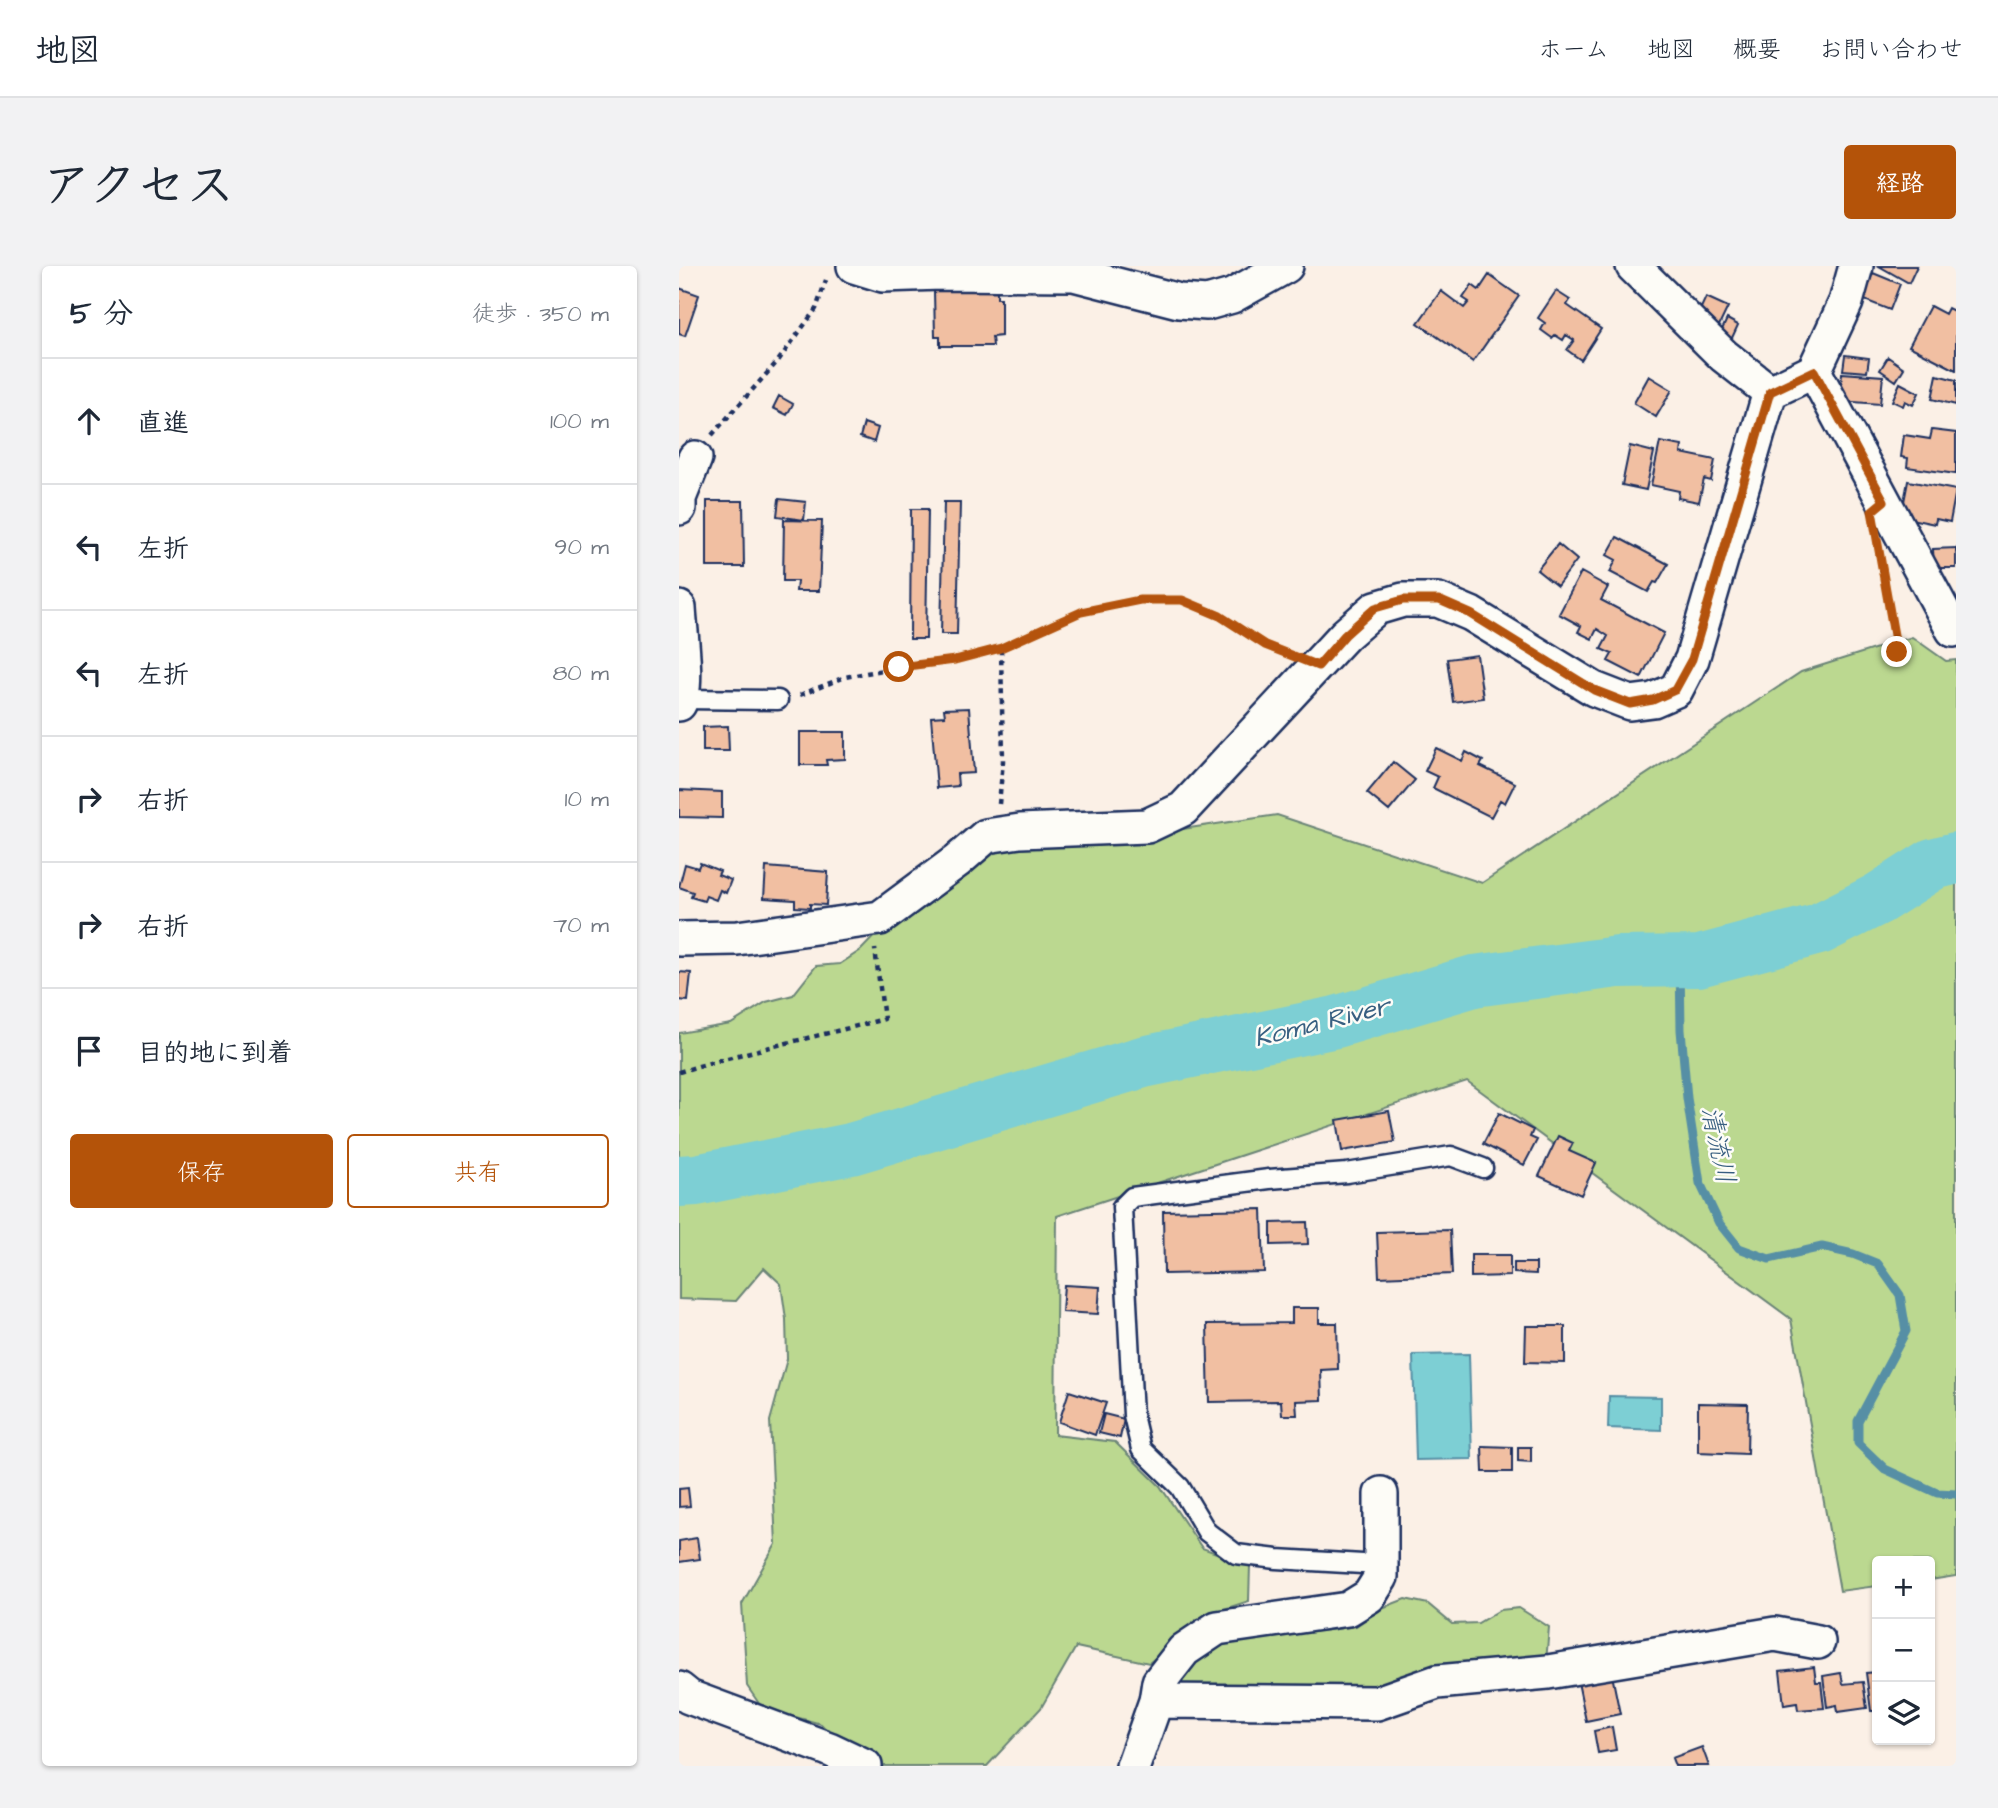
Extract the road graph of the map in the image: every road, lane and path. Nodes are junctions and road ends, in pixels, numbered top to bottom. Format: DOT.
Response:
graph roads {
  1 [pos="1286,266"];
  2 [pos="1633,266"];
  3 [pos="1856,266"];
  4 [pos="841,271"];
  5 [pos="1814,371"];
  6 [pos="1770,392"];
  7 [pos="695,458"];
  8 [pos="679,509"];
  9 [pos="1881,562"];
  10 [pos="679,608"];
  11 [pos="1954,630"];
  12 [pos="1001,648"];
  13 [pos="1897,652"];
  14 [pos="1318,666"];
  15 [pos="778,700"];
  16 [pos="680,701"];
  17 [pos="986,836"];
  18 [pos="871,919"];
  19 [pos="679,939"];
  20 [pos="679,1072"];
  21 [pos="1483,1168"];
  22 [pos="1381,1494"];
  23 [pos="1380,1564"];
  24 [pos="1818,1642"];
  25 [pos="679,1689"];
  26 [pos="1156,1701"];
  27 [pos="865,1766"];
  28 [pos="1133,1766"];
  1 -- 4 [label="street"];
  2 -- 6 [label="street"];
  3 -- 5 [label="street"];
  4 -- 7 [label="path"];
  5 -- 6 [label="street"];
  5 -- 11 [label="street"];
  6 -- 14 [label="street"];
  7 -- 8 [label="street"];
  9 -- 13 [label="path"];
  10 -- 16 [label="street"];
  12 -- 14 [label="path"];
  12 -- 15 [label="path"];
  12 -- 17 [label="path"];
  14 -- 17 [label="street"];
  15 -- 16 [label="lane"];
  17 -- 18 [label="street"];
  18 -- 19 [label="street"];
  18 -- 20 [label="path"];
  21 -- 23 [label="lane"];
  22 -- 23 [label="street"];
  23 -- 26 [label="street"];
  24 -- 26 [label="street"];
  25 -- 27 [label="street"];
  26 -- 28 [label="street"];
}
